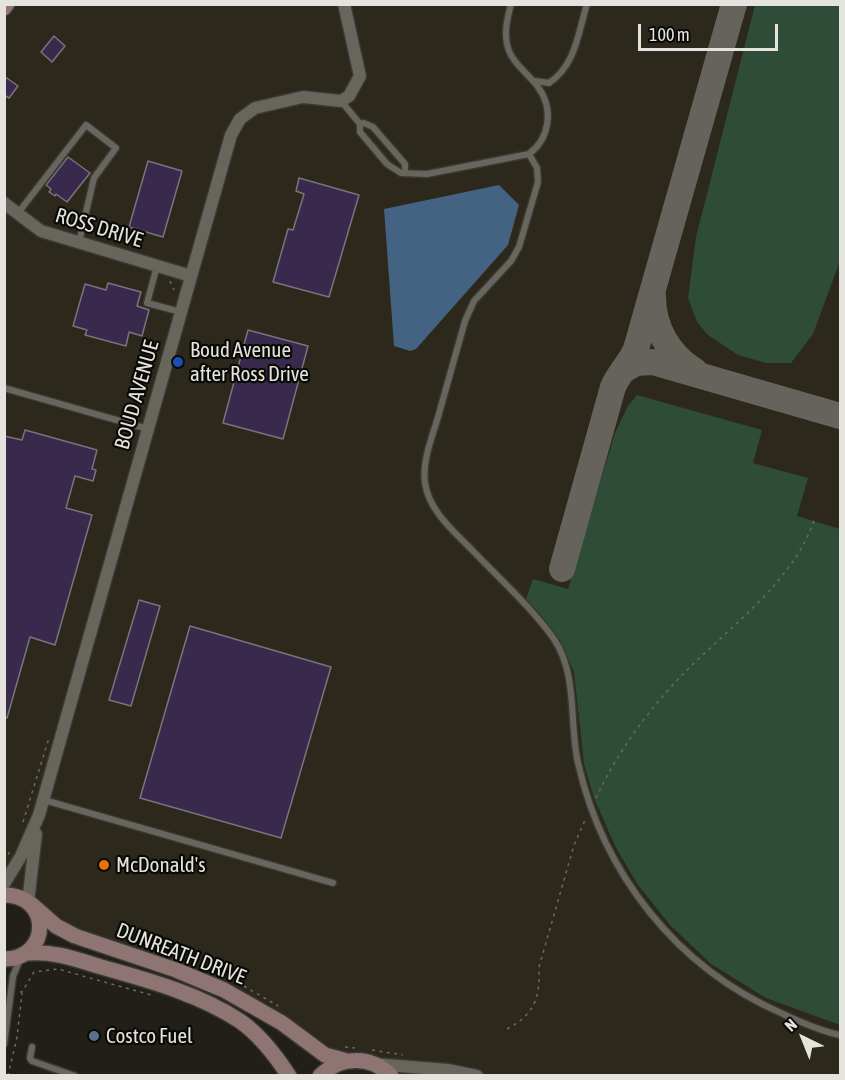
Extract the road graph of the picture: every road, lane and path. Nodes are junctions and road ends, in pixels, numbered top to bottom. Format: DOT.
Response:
graph roads {
  1 [pos="344,4"];
  2 [pos="511,4"];
  3 [pos="587,4"];
  4 [pos="532,79"];
  5 [pos="341,101"];
  6 [pos="360,124"];
  7 [pos="529,154"];
  8 [pos="405,172"];
  9 [pos="4,203"];
  10 [pos="18,213"];
  11 [pos="79,243"];
  12 [pos="156,271"];
  13 [pos="191,276"];
  14 [pos="177,311"];
  15 [pos="4,388"];
  16 [pos="148,429"];
  17 [pos="815,517"];
  18 [pos="52,735"];
  19 [pos="43,800"];
  20 [pos="591,809"];
  21 [pos="39,815"];
  22 [pos="22,827"];
  23 [pos="12,847"];
  24 [pos="4,861"];
  25 [pos="333,883"];
  26 [pos="4,884"];
  27 [pos="4,895"];
  28 [pos="30,903"];
  29 [pos="24,955"];
  30 [pos="4,959"];
  31 [pos="159,997"];
  32 [pos="507,1029"];
  33 [pos="840,1035"];
  34 [pos="4,1044"];
  35 [pos="32,1047"];
  36 [pos="347,1061"];
  37 [pos="373,1064"];
  38 [pos="8,1076"];
  39 [pos="75,1076"];
  40 [pos="289,1076"];
  41 [pos="320,1076"];
  42 [pos="391,1076"];
  43 [pos="477,1076"];
  1 -- 5 [label="street"];
  2 -- 4 [label="lane"];
  3 -- 4 [label="lane"];
  4 -- 7 [label="lane"];
  5 -- 6 [label="lane"];
  5 -- 13 [label="street, BOUD AVENUE"];
  6 -- 8 [label="lane"];
  6 -- 8 [label="lane"];
  7 -- 8 [label="lane"];
  7 -- 20 [label="lane"];
  9 -- 10 [label="street, ROSS DRIVE"];
  10 -- 11 [label="street, ROSS DRIVE"];
  10 -- 11 [label="lane"];
  11 -- 12 [label="street, ROSS DRIVE"];
  12 -- 13 [label="street, ROSS DRIVE"];
  12 -- 14 [label="path"];
  12 -- 14 [label="lane"];
  13 -- 14 [label="street, BOUD AVENUE"];
  14 -- 16 [label="street, BOUD AVENUE"];
  15 -- 16 [label="lane"];
  16 -- 19 [label="street, BOUD AVENUE"];
  17 -- 20 [label="path"];
  18 -- 22 [label="path"];
  19 -- 21 [label="street, BOUD AVENUE"];
  19 -- 25 [label="lane"];
  20 -- 32 [label="path"];
  20 -- 33 [label="lane"];
  21 -- 26 [label="street, BOUD AVENUE"];
  21 -- 28 [label="street, BOUD AVENUE"];
  23 -- 24 [label="path"];
  27 -- 28 [label="main road"];
  28 -- 29 [label="main road"];
  28 -- 36 [label="main road, DUNREATH DRIVE"];
  29 -- 30 [label="main road, DUNREATH DRIVE"];
  29 -- 34 [label="lane"];
  29 -- 40 [label="main road, DUNREATH DRIVE"];
  31 -- 38 [label="path"];
  35 -- 39 [label="lane"];
  36 -- 37 [label="main road, DUNREATH DRIVE"];
  36 -- 41 [label="main road"];
  37 -- 42 [label="main road"];
  37 -- 43 [label="street"];
}
